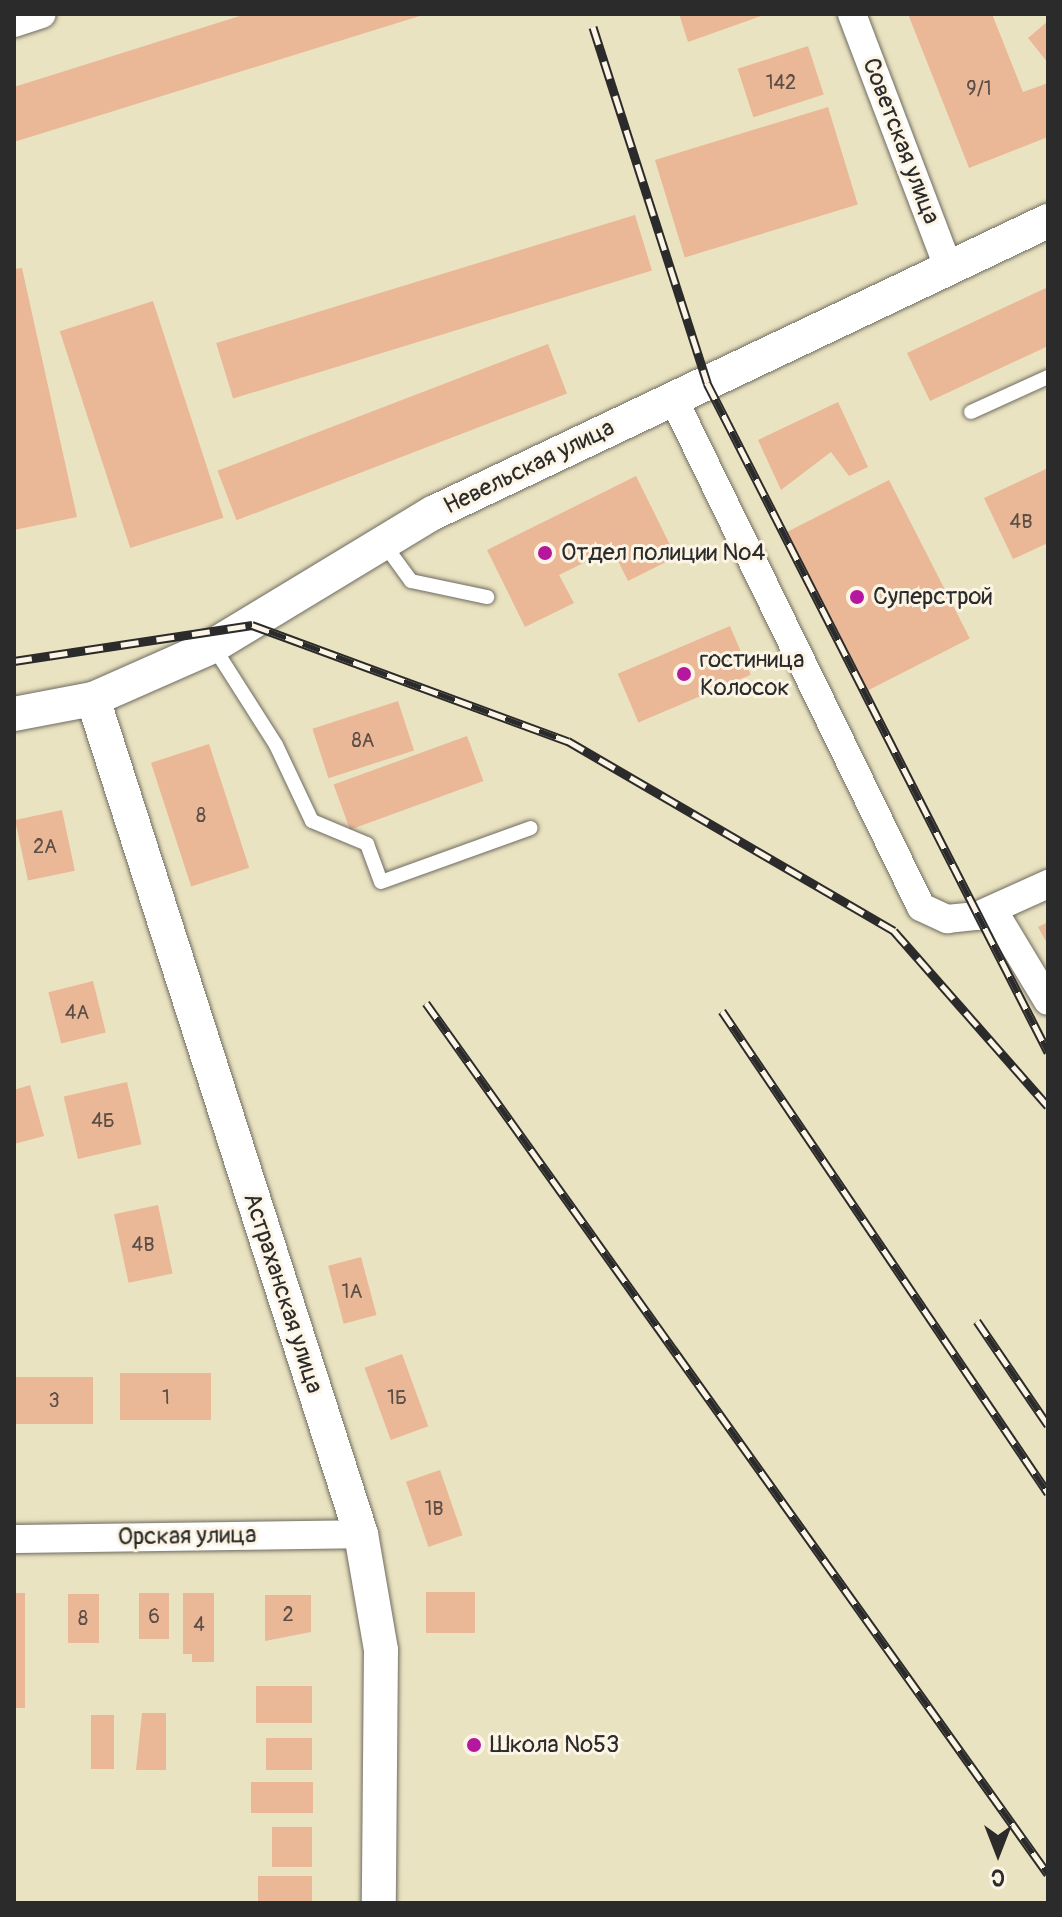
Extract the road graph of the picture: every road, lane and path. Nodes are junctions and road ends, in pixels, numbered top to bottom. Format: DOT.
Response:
graph roads {
  1 [pos="42,14"];
  2 [pos="852,14"];
  3 [pos="14,23"];
  4 [pos="1048,221"];
  5 [pos="949,269"];
  6 [pos="1048,377"];
  7 [pos="673,398"];
  8 [pos="971,412"];
  9 [pos="384,544"];
  10 [pos="487,597"];
  11 [pos="213,646"];
  12 [pos="93,699"];
  13 [pos="14,714"];
  14 [pos="531,828"];
  15 [pos="1048,884"];
  16 [pos="993,910"];
  17 [pos="1048,1001"];
  18 [pos="361,1534"];
  19 [pos="14,1539"];
  20 [pos="379,1903"];
  1 -- 3 [label="street"];
  2 -- 5 [label="street, Советская улица"];
  4 -- 5 [label="street, Невельская улица"];
  5 -- 7 [label="street, Невельская улица"];
  6 -- 8 [label="lane"];
  7 -- 9 [label="street, Невельская улица"];
  7 -- 16 [label="street"];
  9 -- 10 [label="lane"];
  9 -- 11 [label="street, Невельская улица"];
  11 -- 12 [label="street, Невельская улица"];
  11 -- 14 [label="lane"];
  12 -- 13 [label="street, Невельская улица"];
  12 -- 18 [label="street, Астраханская улица"];
  15 -- 16 [label="street"];
  16 -- 17 [label="street"];
  18 -- 19 [label="street, Орская улица"];
  18 -- 20 [label="street, Астраханская улица"];
}
